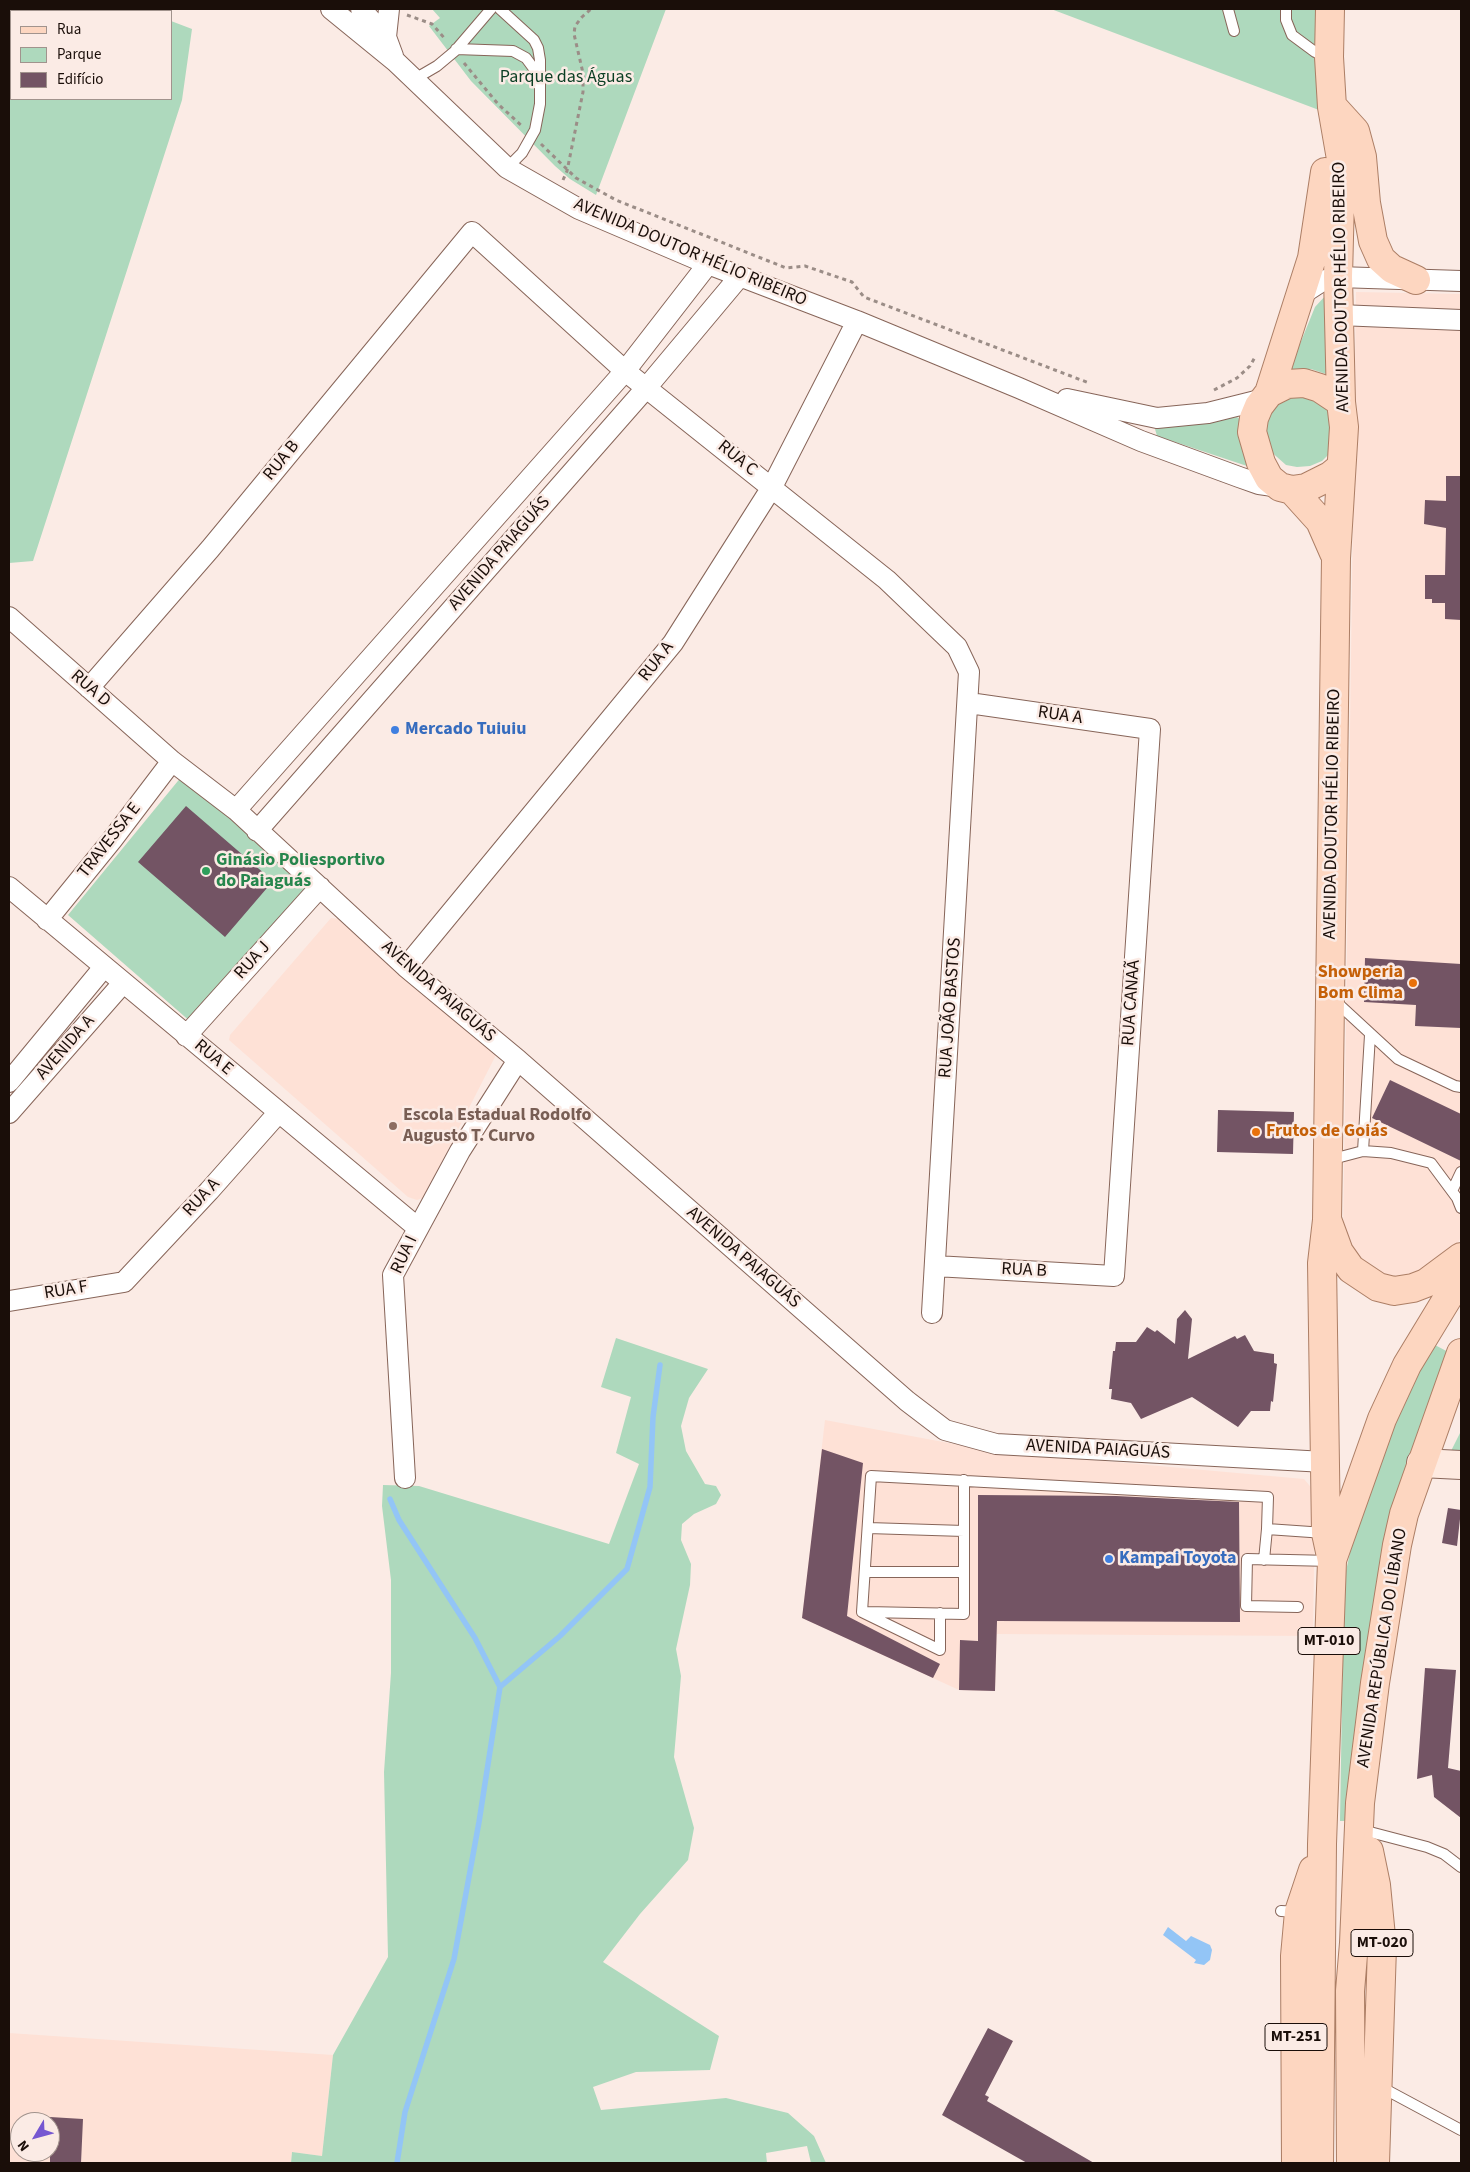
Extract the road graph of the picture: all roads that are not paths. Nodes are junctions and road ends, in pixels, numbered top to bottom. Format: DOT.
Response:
graph roads {
  1 [pos="332,9"];
  2 [pos="360,9"];
  3 [pos="390,9"];
  4 [pos="491,9"];
  5 [pos="500,9"];
  6 [pos="1228,9"];
  7 [pos="1286,9"];
  8 [pos="1330,9"];
  9 [pos="1234,31"];
  10 [pos="386,37"];
  11 [pos="455,50"];
  12 [pos="1328,57"];
  13 [pos="396,62"];
  14 [pos="540,77"];
  15 [pos="412,80"];
  16 [pos="1332,107"];
  17 [pos="507,168"];
  18 [pos="472,232"];
  19 [pos="708,264"];
  20 [pos="740,276"];
  21 [pos="1338,277"];
  22 [pos="1416,280"];
  23 [pos="1461,281"];
  24 [pos="1302,294"];
  25 [pos="1339,315"];
  26 [pos="1461,320"];
  27 [pos="857,322"];
  28 [pos="625,370"];
  29 [pos="647,387"];
  30 [pos="1019,388"];
  31 [pos="1267,396"];
  32 [pos="1341,402"];
  33 [pos="1341,467"];
  34 [pos="772,487"];
  35 [pos="1286,489"];
  36 [pos="1336,558"];
  37 [pos="9,617"];
  38 [pos="89,688"];
  39 [pos="969,703"];
  40 [pos="1150,729"];
  41 [pos="172,761"];
  42 [pos="236,810"];
  43 [pos="258,830"];
  44 [pos="9,886"];
  45 [pos="320,887"];
  46 [pos="47,920"];
  47 [pos="104,967"];
  48 [pos="406,967"];
  49 [pos="123,983"];
  50 [pos="1330,996"];
  51 [pos="1370,1035"];
  52 [pos="186,1036"];
  53 [pos="518,1060"];
  54 [pos="9,1082"];
  55 [pos="1461,1087"];
  56 [pos="279,1112"];
  57 [pos="9,1113"];
  58 [pos="1363,1151"];
  59 [pos="1327,1161"];
  60 [pos="1461,1172"];
  61 [pos="1452,1191"];
  62 [pos="1461,1208"];
  63 [pos="1327,1220"];
  64 [pos="418,1228"];
  65 [pos="1461,1258"];
  66 [pos="935,1266"];
  67 [pos="1114,1276"];
  68 [pos="1461,1276"];
  69 [pos="124,1282"];
  70 [pos="9,1301"];
  71 [pos="932,1313"];
  72 [pos="1461,1353"];
  73 [pos="1324,1450"];
  74 [pos="1421,1463"];
  75 [pos="1461,1465"];
  76 [pos="405,1478"];
  77 [pos="964,1480"];
  78 [pos="868,1528"];
  79 [pos="1267,1529"];
  80 [pos="964,1531"];
  81 [pos="1326,1533"];
  82 [pos="1264,1560"];
  83 [pos="1332,1561"];
  84 [pos="865,1572"];
  85 [pos="964,1572"];
  86 [pos="1298,1607"];
  87 [pos="862,1612"];
  88 [pos="940,1613"];
  89 [pos="1360,1803"];
  90 [pos="1366,1831"];
  91 [pos="1322,1844"];
  92 [pos="1461,1867"];
  93 [pos="1378,2086"];
  94 [pos="1461,2130"];
  95 [pos="1296,2163"];
  96 [pos="1319,2163"];
  97 [pos="1351,2163"];
  98 [pos="1375,2163"];
  1 -- 13 [label="street, AVENIDA DOUTOR HÉLIO RIBEIRO"];
  2 -- 10 [label="street, AVENIDA DOUTOR HÉLIO RIBEIRO"];
  3 -- 10 [label="street"];
  4 -- 11 [label="lane"];
  5 -- 14 [label="lane"];
  6 -- 9 [label="lane"];
  7 -- 12 [label="lane"];
  8 -- 12 [label="main road, AVENIDA DOUTOR HÉLIO RIBEIRO"];
  10 -- 13 [label="street, AVENIDA DOUTOR HÉLIO RIBEIRO"];
  11 -- 14 [label="lane"];
  11 -- 15 [label="lane"];
  12 -- 16 [label="main road, AVENIDA DOUTOR HÉLIO RIBEIRO"];
  13 -- 15 [label="street, AVENIDA DOUTOR HÉLIO RIBEIRO"];
  14 -- 17 [label="lane"];
  15 -- 17 [label="street, AVENIDA DOUTOR HÉLIO RIBEIRO"];
  16 -- 21 [label="main road, AVENIDA DOUTOR HÉLIO RIBEIRO"];
  16 -- 22 [label="main road"];
  16 -- 24 [label="main road, AVENIDA DOUTOR HÉLIO RIBEIRO"];
  17 -- 19 [label="street, AVENIDA DOUTOR HÉLIO RIBEIRO"];
  18 -- 28 [label="street, RUA C"];
  18 -- 38 [label="street, RUA B"];
  19 -- 20 [label="street, AVENIDA DOUTOR HÉLIO RIBEIRO"];
  19 -- 28 [label="street, AVENIDA PAIAGUÁS"];
  20 -- 27 [label="street, AVENIDA DOUTOR HÉLIO RIBEIRO"];
  20 -- 29 [label="street, AVENIDA PAIAGUÁS"];
  21 -- 22 [label="street"];
  21 -- 24 [label="street"];
  21 -- 25 [label="main road, AVENIDA DOUTOR HÉLIO RIBEIRO"];
  22 -- 23 [label="street"];
  24 -- 31 [label="main road, AVENIDA DOUTOR HÉLIO RIBEIRO"];
  25 -- 26 [label="street"];
  25 -- 32 [label="main road, AVENIDA DOUTOR HÉLIO RIBEIRO"];
  27 -- 30 [label="street, AVENIDA DOUTOR HÉLIO RIBEIRO"];
  27 -- 34 [label="street, RUA A"];
  28 -- 29 [label="street, RUA C"];
  28 -- 42 [label="street, AVENIDA PAIAGUÁS"];
  29 -- 34 [label="street, RUA C"];
  29 -- 43 [label="street, AVENIDA PAIAGUÁS"];
  30 -- 31 [label="street, AVENIDA DOUTOR HÉLIO RIBEIRO"];
  30 -- 35 [label="street, AVENIDA DOUTOR HÉLIO RIBEIRO"];
  31 -- 32 [label="main road"];
  31 -- 35 [label="main road, AVENIDA DOUTOR HÉLIO RIBEIRO"];
  32 -- 33 [label="main road, AVENIDA DOUTOR HÉLIO RIBEIRO"];
  33 -- 35 [label="main road, AVENIDA DOUTOR HÉLIO RIBEIRO"];
  33 -- 36 [label="main road, AVENIDA DOUTOR HÉLIO RIBEIRO"];
  34 -- 39 [label="street, RUA C"];
  34 -- 48 [label="street, RUA A"];
  35 -- 36 [label="main road, AVENIDA DOUTOR HÉLIO RIBEIRO"];
  36 -- 50 [label="main road, AVENIDA DOUTOR HÉLIO RIBEIRO"];
  37 -- 38 [label="street, RUA D"];
  38 -- 41 [label="street, RUA D"];
  39 -- 40 [label="street, RUA A"];
  39 -- 66 [label="street, RUA JOÃO BASTOS"];
  40 -- 67 [label="street, RUA CANAÃ"];
  41 -- 42 [label="street, AVENIDA PAIAGUÁS"];
  41 -- 46 [label="street, TRAVESSA E"];
  42 -- 43 [label="street, AVENIDA PAIAGUÁS"];
  43 -- 45 [label="street, AVENIDA PAIAGUÁS"];
  44 -- 46 [label="street, RUA E"];
  45 -- 48 [label="street, AVENIDA PAIAGUÁS"];
  45 -- 52 [label="street, RUA J"];
  46 -- 47 [label="street, RUA E"];
  47 -- 49 [label="street, RUA E"];
  47 -- 54 [label="street, AVENIDA A"];
  48 -- 53 [label="street, AVENIDA PAIAGUÁS"];
  49 -- 52 [label="street, RUA E"];
  49 -- 57 [label="street, AVENIDA A"];
  50 -- 51 [label="lane"];
  50 -- 59 [label="main road, AVENIDA DOUTOR HÉLIO RIBEIRO"];
  51 -- 55 [label="lane"];
  51 -- 58 [label="lane"];
  52 -- 56 [label="street, RUA E"];
  53 -- 64 [label="street, RUA I"];
  53 -- 73 [label="street, AVENIDA PAIAGUÁS"];
  56 -- 64 [label="street, RUA E"];
  56 -- 69 [label="street, RUA A"];
  58 -- 59 [label="lane"];
  58 -- 61 [label="lane"];
  59 -- 63 [label="main road, AVENIDA DOUTOR HÉLIO RIBEIRO"];
  60 -- 61 [label="lane"];
  61 -- 62 [label="lane"];
  63 -- 65 [label="main road"];
  63 -- 73 [label="main road, MT-010"];
  64 -- 76 [label="street, RUA I"];
  66 -- 67 [label="street, RUA B"];
  66 -- 71 [label="street, RUA JOÃO BASTOS"];
  68 -- 83 [label="main road"];
  69 -- 70 [label="street, RUA F"];
  72 -- 74 [label="main road, AVENIDA REPÚBLICA DO LÍBANO / MT-010"];
  73 -- 81 [label="main road, MT-010"];
  74 -- 75 [label="street"];
  74 -- 89 [label="main road, AVENIDA REPÚBLICA DO LÍBANO / MT-010"];
  77 -- 78 [label="lane"];
  77 -- 79 [label="lane"];
  77 -- 80 [label="lane"];
  78 -- 80 [label="lane"];
  78 -- 84 [label="lane"];
  79 -- 81 [label="lane"];
  79 -- 82 [label="lane"];
  80 -- 85 [label="lane"];
  81 -- 83 [label="main road, MT-010"];
  82 -- 83 [label="lane"];
  82 -- 86 [label="lane"];
  83 -- 91 [label="main road, MT-010"];
  84 -- 85 [label="lane"];
  84 -- 87 [label="lane"];
  85 -- 88 [label="lane"];
  87 -- 88 [label="lane"];
  87 -- 88 [label="lane"];
  89 -- 90 [label="main road, MT-020"];
  89 -- 97 [label="main road, MT-010"];
  90 -- 92 [label="lane"];
  90 -- 93 [label="main road, MT-020"];
  91 -- 95 [label="main road, MT-251"];
  91 -- 96 [label="main road, MT-010"];
  93 -- 94 [label="lane"];
  93 -- 98 [label="main road, MT-020"];
}
